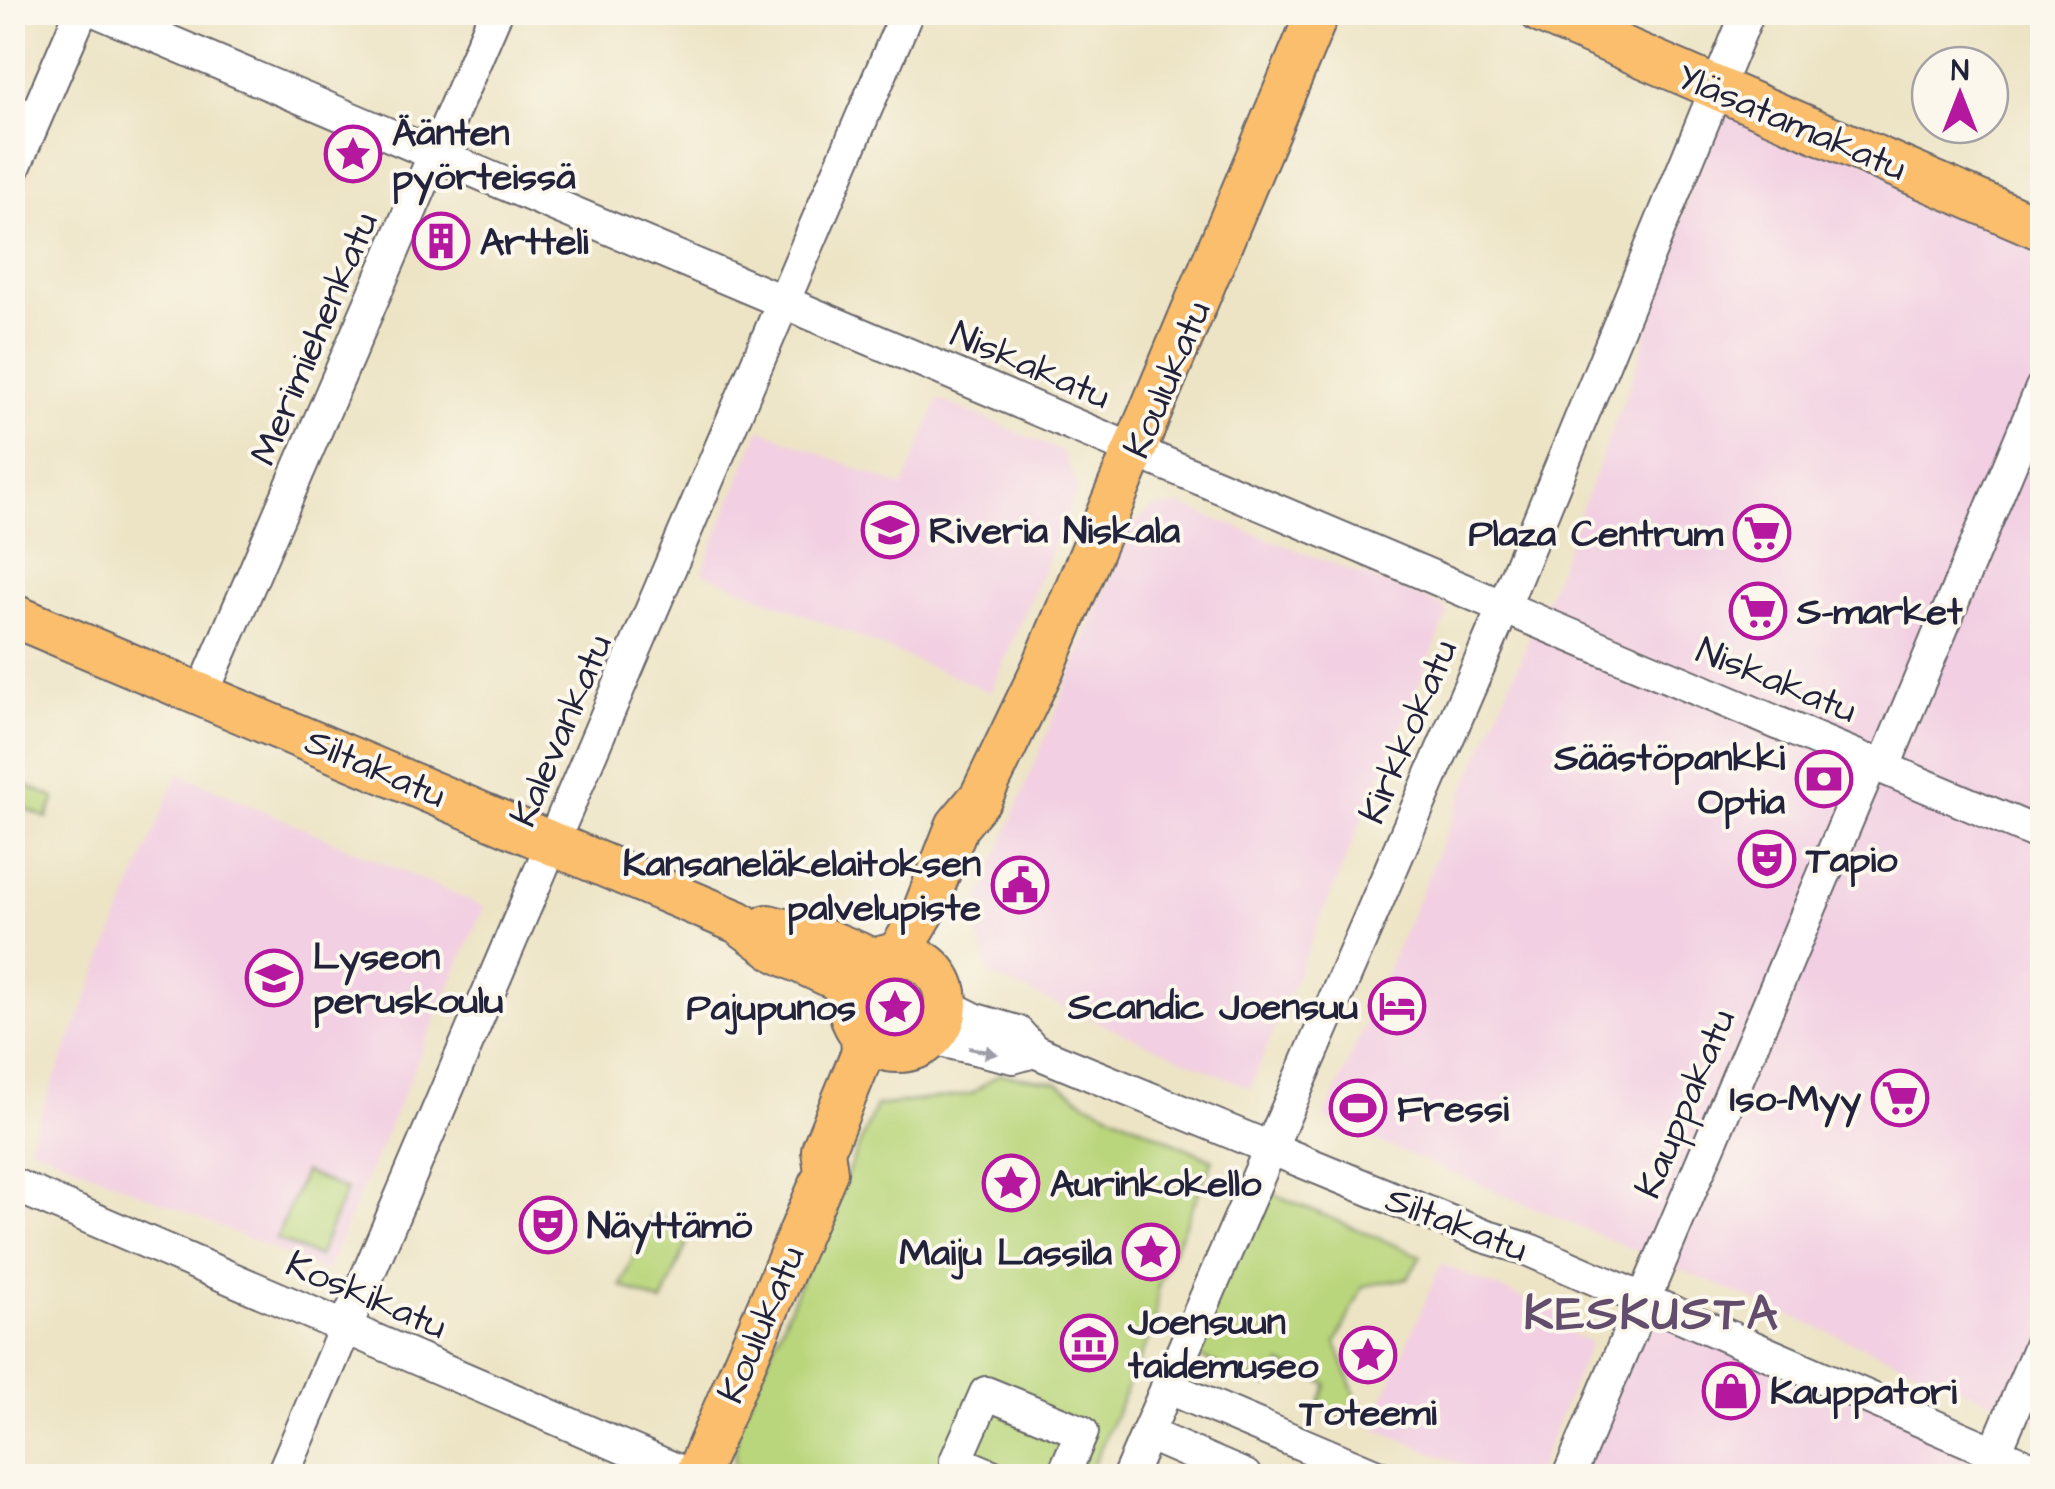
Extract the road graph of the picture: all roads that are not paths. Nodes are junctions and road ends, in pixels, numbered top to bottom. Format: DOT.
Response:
graph roads {
  1 [pos="81,12"];
  2 [pos="99,12"];
  3 [pos="496,12"];
  4 [pos="907,12"];
  5 [pos="1318,12"];
  6 [pos="1540,12"];
  7 [pos="1748,12"];
  8 [pos="1716,88"];
  9 [pos="435,156"];
  10 [pos="12,172"];
  11 [pos="2042,229"];
  12 [pos="784,302"];
  13 [pos="2042,388"];
  14 [pos="1136,451"];
  15 [pos="1503,608"];
  16 [pos="12,615"];
  17 [pos="202,694"];
  18 [pos="1878,764"];
  19 [pos="2042,836"];
  20 [pos="554,844"];
  21 [pos="900,1001"];
  22 [pos="1268,1147"];
  23 [pos="12,1184"];
  24 [pos="1644,1299"];
  25 [pos="346,1328"];
  26 [pos="2042,1341"];
  27 [pos="1168,1387"];
  28 [pos="1147,1434"];
  29 [pos="1991,1464"];
  30 [pos="2042,1472"];
  31 [pos="282,1476"];
  32 [pos="693,1476"];
  33 [pos="992,1476"];
  34 [pos="1063,1476"];
  35 [pos="1129,1476"];
  36 [pos="1245,1476"];
  37 [pos="1377,1476"];
  38 [pos="1569,1476"];
  1 -- 10 [label="street"];
  2 -- 9 [label="street, Niskakatu"];
  3 -- 9 [label="street, Merimiehenkatu"];
  4 -- 12 [label="street, Kalevankatu"];
  5 -- 14 [label="main road, Koulukatu"];
  6 -- 8 [label="main road, Yläsatamakatu"];
  7 -- 8 [label="street, Kirkkokatu"];
  8 -- 11 [label="main road, Yläsatamakatu"];
  8 -- 15 [label="street, Kirkkokatu"];
  9 -- 12 [label="street, Niskakatu"];
  9 -- 17 [label="street, Merimiehenkatu"];
  12 -- 14 [label="street, Niskakatu"];
  12 -- 20 [label="street, Kalevankatu"];
  13 -- 18 [label="street, Kauppakatu"];
  14 -- 15 [label="street, Niskakatu"];
  14 -- 21 [label="main road, Koulukatu"];
  15 -- 18 [label="street, Niskakatu"];
  15 -- 22 [label="street, Kirkkokatu"];
  16 -- 17 [label="main road, Siltakatu"];
  17 -- 20 [label="main road, Siltakatu"];
  18 -- 19 [label="street, Niskakatu"];
  18 -- 24 [label="street, Kauppakatu"];
  20 -- 21 [label="main road, Siltakatu"];
  20 -- 25 [label="street, Kalevankatu"];
  21 -- 22 [label="street, Siltakatu"];
  21 -- 32 [label="main road, Koulukatu"];
  22 -- 24 [label="street, Siltakatu"];
  22 -- 27 [label="street, Kirkkokatu"];
  23 -- 25 [label="street, Koskikatu"];
  24 -- 29 [label="street, Siltakatu"];
  24 -- 38 [label="street, Kauppakatu"];
  25 -- 31 [label="street, Kalevankatu"];
  25 -- 32 [label="street, Koskikatu"];
  26 -- 29 [label="street"];
  27 -- 28 [label="street, Kirkkokatu"];
  27 -- 37 [label="street"];
  28 -- 35 [label="street, Kirkkokatu"];
  28 -- 36 [label="street"];
  29 -- 30 [label="street, Siltakatu"];
  33 -- 34 [label="street"];
}
